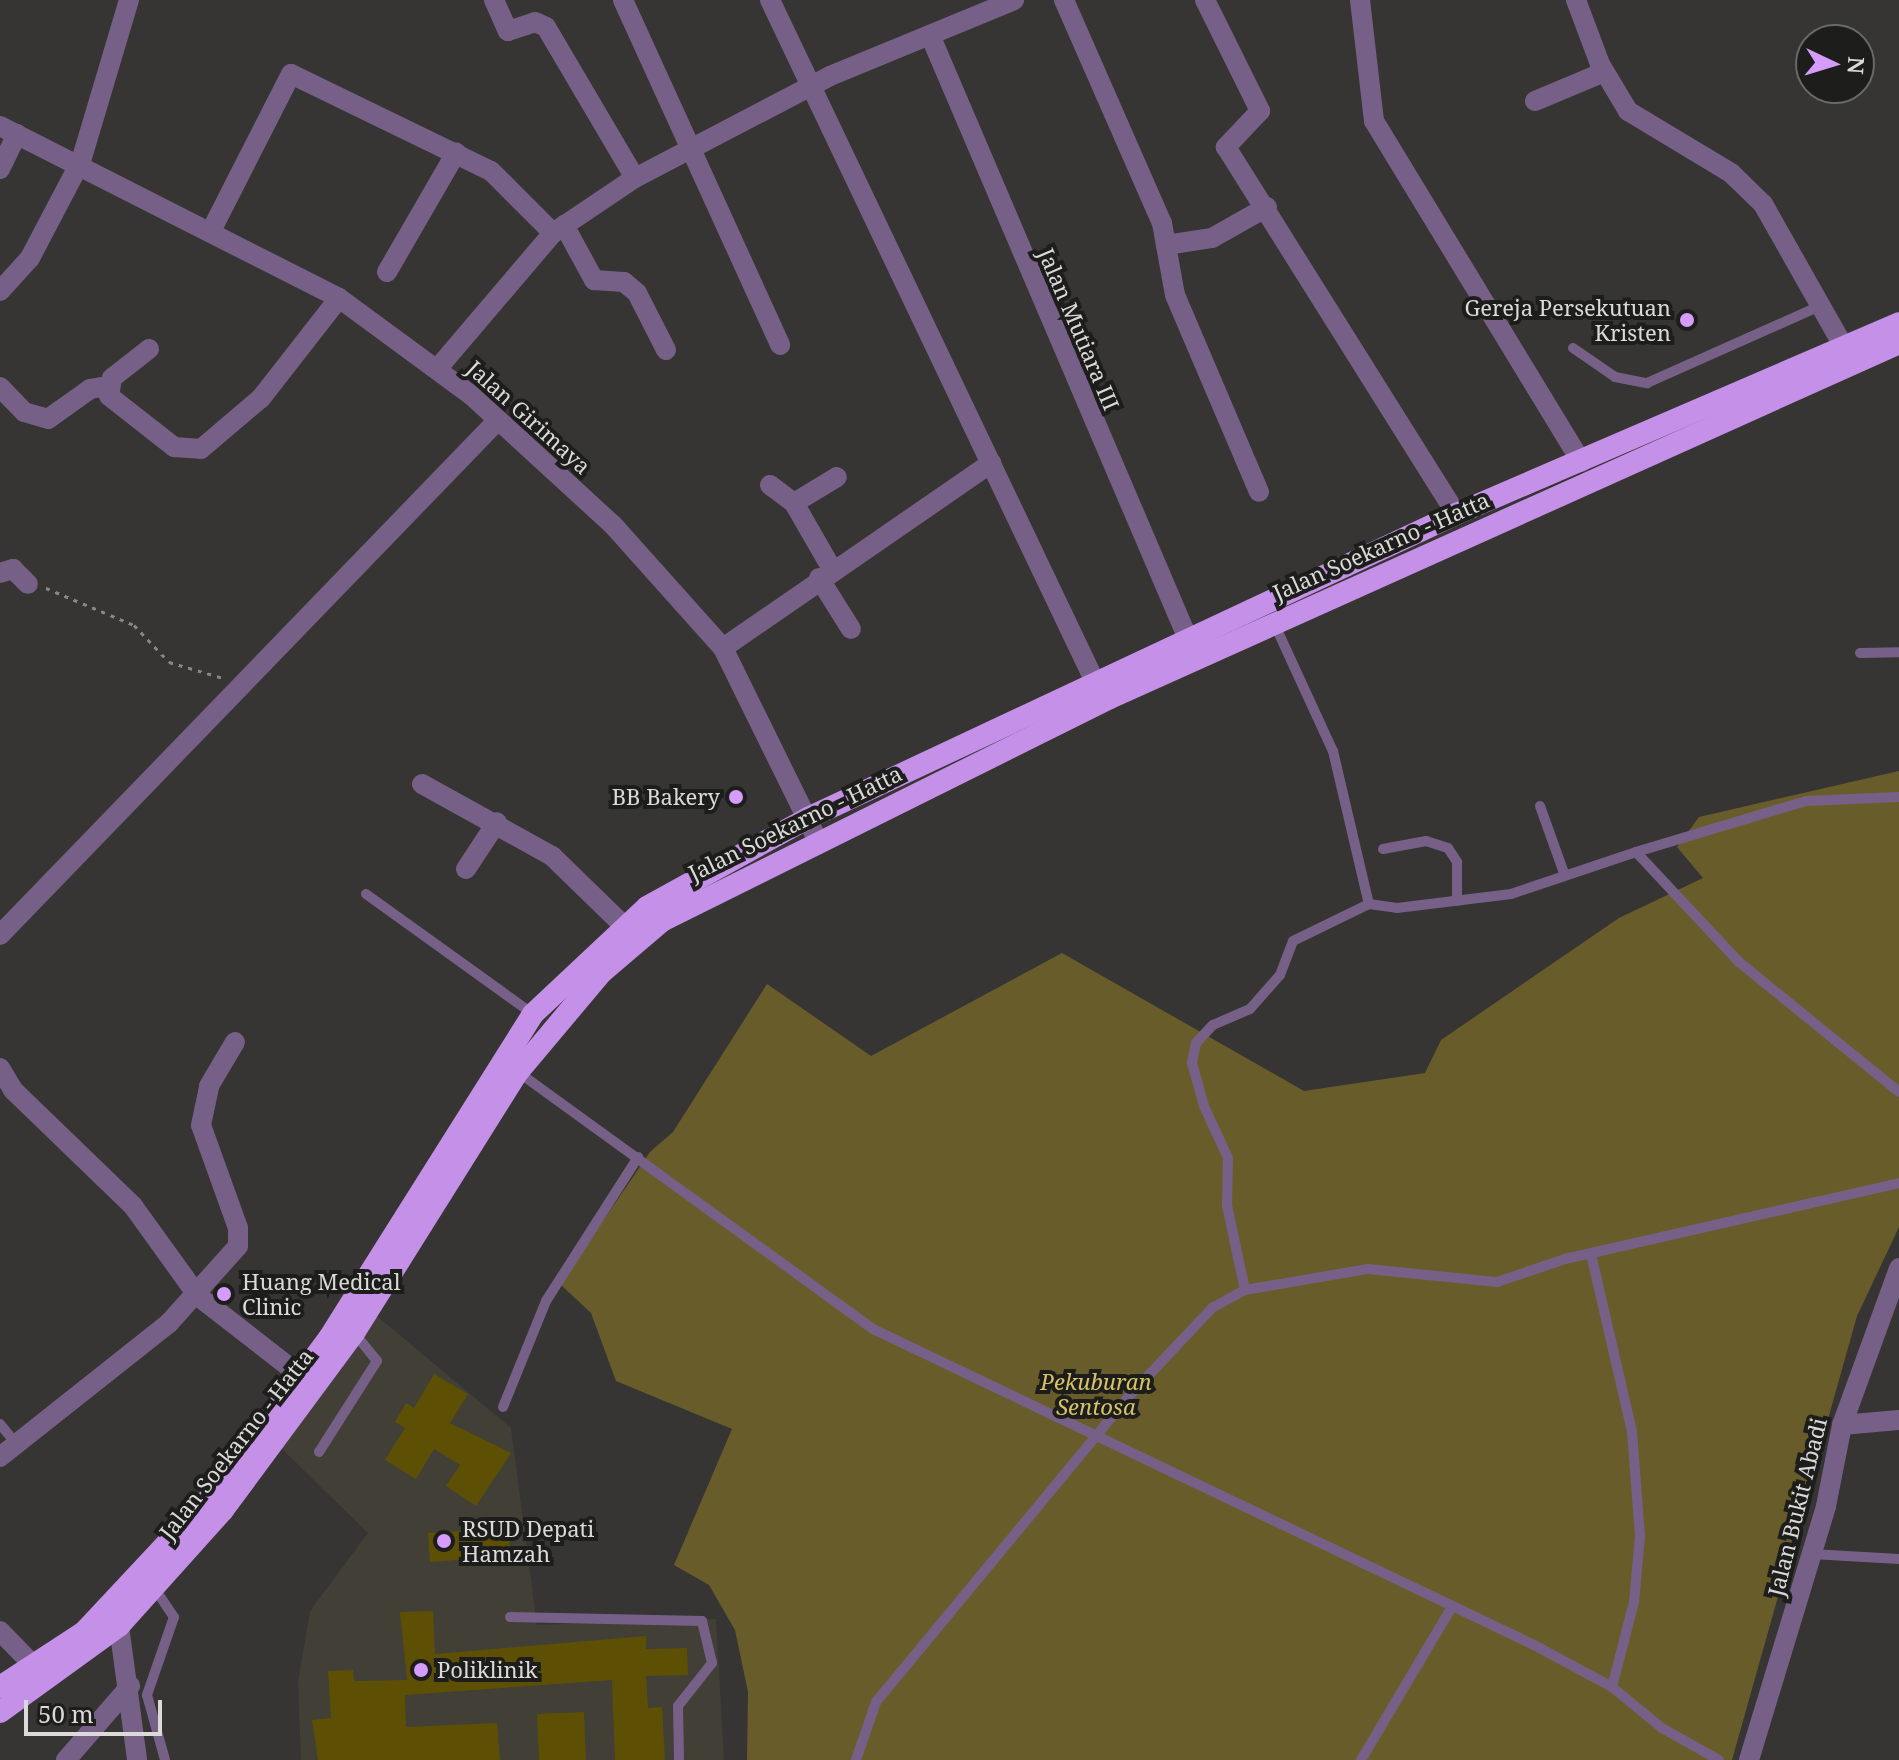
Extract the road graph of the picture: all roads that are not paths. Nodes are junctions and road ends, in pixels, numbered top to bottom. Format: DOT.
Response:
graph roads {
  1 [pos="129,0"];
  2 [pos="494,0"];
  3 [pos="623,0"];
  4 [pos="770,0"];
  5 [pos="1014,0"];
  6 [pos="1064,0"];
  7 [pos="1205,0"];
  8 [pos="1360,0"];
  9 [pos="1576,0"];
  10 [pos="988,5"];
  11 [pos="930,35"];
  12 [pos="1604,72"];
  13 [pos="807,88"];
  14 [pos="1535,101"];
  15 [pos="9,130"];
  16 [pos="686,147"];
  17 [pos="456,153"];
  18 [pos="81,161"];
  19 [pos="0,169"];
  20 [pos="635,178"];
  21 [pos="1267,207"];
  22 [pos="212,229"];
  23 [pos="559,229"];
  24 [pos="1166,245"];
  25 [pos="387,272"];
  26 [pos="0,291"];
  27 [pos="339,298"];
  28 [pos="1820,306"];
  29 [pos="1899,323"];
  30 [pos="1899,343"];
  31 [pos="780,345"];
  32 [pos="1573,348"];
  33 [pos="149,349"];
  34 [pos="1845,349"];
  35 [pos="666,350"];
  36 [pos="438,368"];
  37 [pos="107,386"];
  38 [pos="0,387"];
  39 [pos="498,420"];
  40 [pos="1640,447"];
  41 [pos="1581,462"];
  42 [pos="991,463"];
  43 [pos="837,477"];
  44 [pos="770,485"];
  45 [pos="1259,492"];
  46 [pos="794,503"];
  47 [pos="1456,514"];
  48 [pos="0,573"];
  49 [pos="825,574"];
  50 [pos="28,584"];
  51 [pos="1274,623"];
  52 [pos="851,629"];
  53 [pos="1188,639"];
  54 [pos="723,648"];
  55 [pos="1899,652"];
  56 [pos="1860,653"];
  57 [pos="1095,682"];
  58 [pos="422,784"];
  59 [pos="1899,797"];
  60 [pos="1540,806"];
  61 [pos="808,818"];
  62 [pos="497,822"];
  63 [pos="817,839"];
  64 [pos="1383,849"];
  65 [pos="1636,852"];
  66 [pos="466,869"];
  67 [pos="1564,873"];
  68 [pos="366,894"];
  69 [pos="1457,901"];
  70 [pos="1369,904"];
  71 [pos="623,925"];
  72 [pos="0,935"];
  73 [pos="533,1014"];
  74 [pos="235,1042"];
  75 [pos="0,1068"];
  76 [pos="518,1072"];
  77 [pos="1899,1092"];
  78 [pos="638,1157"];
  79 [pos="1899,1183"];
  80 [pos="1591,1254"];
  81 [pos="1899,1268"];
  82 [pos="1245,1290"];
  83 [pos="198,1296"];
  84 [pos="346,1328"];
  85 [pos="308,1382"];
  86 [pos="503,1407"];
  87 [pos="1899,1420"];
  88 [pos="0,1424"];
  89 [pos="1842,1425"];
  90 [pos="1096,1440"];
  91 [pos="8,1450"];
  92 [pos="319,1452"];
  93 [pos="1812,1554"];
  94 [pos="1899,1559"];
  95 [pos="155,1589"];
  96 [pos="1452,1607"];
  97 [pos="510,1617"];
  98 [pos="119,1626"];
  99 [pos="0,1631"];
  100 [pos="34,1666"];
  101 [pos="130,1686"];
  102 [pos="0,1687"];
  103 [pos="1612,1687"];
  104 [pos="0,1712"];
  105 [pos="66,1760"];
  106 [pos="137,1760"];
  107 [pos="165,1760"];
  108 [pos="679,1760"];
  109 [pos="856,1760"];
  110 [pos="1361,1760"];
  111 [pos="1719,1760"];
  112 [pos="1749,1760"];
  1 -- 18 [label="street"];
  2 -- 20 [label="street"];
  3 -- 16 [label="street"];
  4 -- 13 [label="street"];
  5 -- 10 [label="street"];
  6 -- 24 [label="street"];
  7 -- 21 [label="street"];
  8 -- 41 [label="street"];
  9 -- 12 [label="street"];
  10 -- 11 [label="street"];
  11 -- 13 [label="street"];
  11 -- 53 [label="street, Jalan Mutiara III"];
  12 -- 14 [label="street"];
  12 -- 28 [label="street"];
  13 -- 16 [label="street"];
  13 -- 42 [label="street"];
  15 -- 18 [label="street, Jalan Girimaya"];
  15 -- 19 [label="street"];
  16 -- 20 [label="street"];
  16 -- 31 [label="street"];
  17 -- 22 [label="street"];
  17 -- 23 [label="street"];
  17 -- 25 [label="street"];
  18 -- 22 [label="street, Jalan Girimaya"];
  18 -- 26 [label="street"];
  20 -- 23 [label="street"];
  21 -- 24 [label="street"];
  21 -- 47 [label="street"];
  22 -- 27 [label="street, Jalan Girimaya"];
  23 -- 35 [label="street"];
  23 -- 36 [label="street"];
  24 -- 45 [label="street"];
  27 -- 36 [label="street, Jalan Girimaya"];
  27 -- 37 [label="street"];
  28 -- 32 [label="lane"];
  28 -- 34 [label="street"];
  29 -- 34 [label="highway, Jalan Soekarno - Hatta"];
  30 -- 40 [label="highway, Jalan Soekarno - Hatta"];
  33 -- 37 [label="street"];
  34 -- 40 [label="highway, Jalan Soekarno - Hatta"];
  36 -- 39 [label="street, Jalan Girimaya"];
  37 -- 38 [label="street"];
  39 -- 54 [label="street, Jalan Girimaya"];
  39 -- 72 [label="street"];
  40 -- 41 [label="highway, Jalan Soekarno - Hatta"];
  40 -- 51 [label="highway, Jalan Soekarno - Hatta"];
  41 -- 47 [label="highway, Jalan Soekarno - Hatta"];
  42 -- 49 [label="street"];
  42 -- 57 [label="street"];
  43 -- 46 [label="street"];
  44 -- 46 [label="street"];
  46 -- 49 [label="street"];
  47 -- 53 [label="highway, Jalan Soekarno - Hatta"];
  48 -- 50 [label="street"];
  49 -- 52 [label="street"];
  49 -- 54 [label="street"];
  51 -- 63 [label="highway, Jalan Soekarno - Hatta"];
  51 -- 70 [label="lane"];
  53 -- 57 [label="highway, Jalan Soekarno - Hatta"];
  54 -- 61 [label="street, Jalan Girimaya"];
  55 -- 56 [label="lane"];
  57 -- 61 [label="highway, Jalan Soekarno - Hatta"];
  58 -- 62 [label="street"];
  59 -- 65 [label="lane"];
  60 -- 67 [label="lane"];
  61 -- 63 [label="street, Jalan Girimaya"];
  61 -- 71 [label="highway, Jalan Soekarno - Hatta"];
  62 -- 66 [label="street"];
  62 -- 71 [label="street"];
  63 -- 76 [label="highway, Jalan Soekarno - Hatta"];
  64 -- 69 [label="lane"];
  65 -- 67 [label="lane"];
  65 -- 77 [label="lane"];
  67 -- 69 [label="lane"];
  68 -- 73 [label="lane"];
  69 -- 70 [label="lane"];
  70 -- 82 [label="lane"];
  71 -- 73 [label="highway, Jalan Soekarno - Hatta"];
  73 -- 84 [label="highway, Jalan Soekarno - Hatta"];
  74 -- 83 [label="street"];
  75 -- 83 [label="street"];
  76 -- 78 [label="lane"];
  76 -- 84 [label="highway, Jalan Soekarno - Hatta"];
  78 -- 86 [label="lane"];
  78 -- 90 [label="lane"];
  79 -- 80 [label="lane"];
  80 -- 82 [label="lane"];
  80 -- 103 [label="lane"];
  81 -- 89 [label="street, Jalan Bukit Abadi"];
  82 -- 90 [label="lane"];
  83 -- 85 [label="street"];
  83 -- 91 [label="street"];
  84 -- 85 [label="highway, Jalan Soekarno - Hatta"];
  84 -- 92 [label="lane"];
  85 -- 95 [label="highway, Jalan Soekarno - Hatta"];
  85 -- 100 [label="highway, Jalan Soekarno - Hatta"];
  87 -- 89 [label="street"];
  88 -- 91 [label="lane"];
  89 -- 93 [label="street, Jalan Bukit Abadi"];
  90 -- 96 [label="lane"];
  90 -- 109 [label="lane"];
  93 -- 94 [label="lane"];
  93 -- 112 [label="street, Jalan Bukit Abadi"];
  95 -- 98 [label="highway, Jalan Soekarno - Hatta"];
  95 -- 107 [label="lane"];
  96 -- 103 [label="lane"];
  96 -- 110 [label="lane"];
  97 -- 108 [label="lane"];
  98 -- 101 [label="street"];
  98 -- 104 [label="highway, Jalan Soekarno - Hatta"];
  99 -- 100 [label="street"];
  100 -- 102 [label="highway, Jalan Soekarno - Hatta"];
  101 -- 105 [label="street"];
  101 -- 106 [label="street"];
  103 -- 111 [label="lane"];
}
